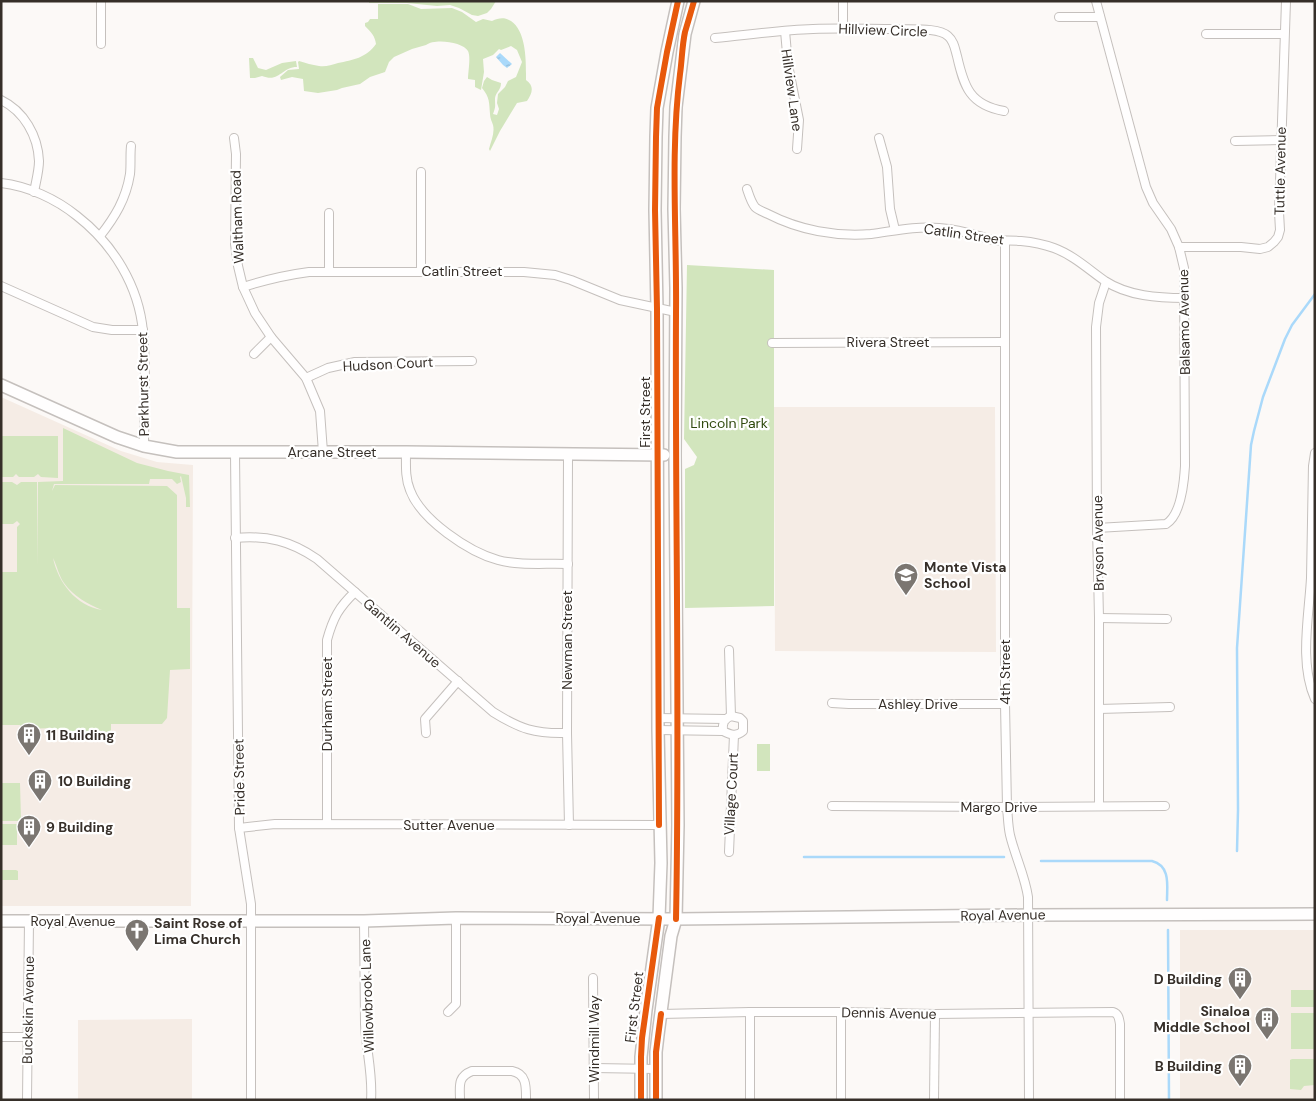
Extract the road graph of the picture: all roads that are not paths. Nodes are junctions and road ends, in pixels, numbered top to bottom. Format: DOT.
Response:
graph roads {
  1 [pos="101,1"];
  2 [pos="678,1"];
  3 [pos="694,1"];
  4 [pos="843,1"];
  5 [pos="1096,1"];
  6 [pos="1286,1"];
  7 [pos="1059,17"];
  8 [pos="1100,17"];
  9 [pos="843,28"];
  10 [pos="785,31"];
  11 [pos="1206,34"];
  12 [pos="1284,34"];
  13 [pos="715,38"];
  14 [pos="102,44"];
  15 [pos="1,100"];
  16 [pos="1004,111"];
  17 [pos="234,138"];
  18 [pos="879,138"];
  19 [pos="1281,140"];
  20 [pos="1235,141"];
  21 [pos="131,146"];
  22 [pos="797,149"];
  23 [pos="421,172"];
  24 [pos="1,183"];
  25 [pos="747,189"];
  26 [pos="34,192"];
  27 [pos="329,213"];
  28 [pos="895,230"];
  29 [pos="100,236"];
  30 [pos="1005,241"];
  31 [pos="1179,247"];
  32 [pos="329,271"];
  33 [pos="421,271"];
  34 [pos="1106,282"];
  35 [pos="1,286"];
  36 [pos="243,287"];
  37 [pos="1185,298"];
  38 [pos="657,309"];
  39 [pos="676,312"];
  40 [pos="143,330"];
  41 [pos="271,337"];
  42 [pos="1004,342"];
  43 [pos="772,343"];
  44 [pos="254,354"];
  45 [pos="472,361"];
  46 [pos="306,378"];
  47 [pos="1,385"];
  48 [pos="144,446"];
  49 [pos="323,452"];
  50 [pos="406,452"];
  51 [pos="235,453"];
  52 [pos="1315,453"];
  53 [pos="568,454"];
  54 [pos="658,455"];
  55 [pos="675,455"];
  56 [pos="1097,528"];
  57 [pos="235,538"];
  58 [pos="568,564"];
  59 [pos="355,592"];
  60 [pos="1099,618"];
  61 [pos="1167,618"];
  62 [pos="729,650"];
  63 [pos="458,681"];
  64 [pos="1315,699"];
  65 [pos="832,703"];
  66 [pos="1005,704"];
  67 [pos="1170,708"];
  68 [pos="1099,709"];
  69 [pos="678,718"];
  70 [pos="729,718"];
  71 [pos="658,724"];
  72 [pos="678,730"];
  73 [pos="724,731"];
  74 [pos="426,733"];
  75 [pos="567,733"];
  76 [pos="734,735"];
  77 [pos="832,806"];
  78 [pos="1099,806"];
  79 [pos="1166,806"];
  80 [pos="1007,808"];
  81 [pos="327,824"];
  82 [pos="569,825"];
  83 [pos="659,825"];
  84 [pos="239,828"];
  85 [pos="729,852"];
  86 [pos="1315,914"];
  87 [pos="1028,915"];
  88 [pos="456,918"];
  89 [pos="659,918"];
  90 [pos="676,919"];
  91 [pos="1,921"];
  92 [pos="29,921"];
  93 [pos="251,921"];
  94 [pos="364,921"];
  95 [pos="594,978"];
  96 [pos="448,1012"];
  97 [pos="750,1012"];
  98 [pos="841,1012"];
  99 [pos="661,1014"];
  100 [pos="935,1014"];
  101 [pos="1028,1014"];
  102 [pos="1,1037"];
  103 [pos="27,1037"];
  104 [pos="594,1068"];
  105 [pos="641,1069"];
  106 [pos="656,1069"];
  107 [pos="27,1100"];
  108 [pos="251,1100"];
  109 [pos="371,1100"];
  110 [pos="460,1100"];
  111 [pos="526,1100"];
  112 [pos="594,1100"];
  113 [pos="641,1100"];
  114 [pos="656,1100"];
  115 [pos="750,1100"];
  116 [pos="842,1100"];
  117 [pos="934,1100"];
  118 [pos="1029,1100"];
  119 [pos="1120,1100"];
  1 -- 14 [label="street"];
  2 -- 38 [label="main road, First Street"];
  3 -- 39 [label="main road, First Street"];
  4 -- 9 [label="street"];
  5 -- 8 [label="street, Balsamo Avenue"];
  6 -- 12 [label="street, Tuttle Avenue"];
  7 -- 8 [label="street"];
  8 -- 31 [label="street, Balsamo Avenue"];
  9 -- 10 [label="street, Hillview Circle"];
  9 -- 16 [label="street, Hillview Circle"];
  10 -- 13 [label="street, Hillview Circle"];
  10 -- 22 [label="street, Hillview Lane"];
  11 -- 12 [label="street"];
  12 -- 19 [label="street, Tuttle Avenue"];
  15 -- 26 [label="street"];
  17 -- 36 [label="street, Waltham Road"];
  18 -- 28 [label="street"];
  19 -- 20 [label="street"];
  19 -- 31 [label="street, Tuttle Avenue"];
  21 -- 29 [label="street"];
  23 -- 33 [label="street"];
  24 -- 26 [label="street, Parkhurst Street"];
  25 -- 28 [label="street, Catlin Street"];
  26 -- 29 [label="street, Parkhurst Street"];
  27 -- 32 [label="street"];
  28 -- 30 [label="street, Catlin Street"];
  29 -- 40 [label="street, Parkhurst Street"];
  30 -- 34 [label="street, Catlin Street"];
  30 -- 42 [label="street, 4th Street"];
  31 -- 37 [label="street, Balsamo Avenue"];
  32 -- 33 [label="street, Catlin Street"];
  32 -- 36 [label="street, Catlin Street"];
  33 -- 38 [label="street, Catlin Street"];
  34 -- 37 [label="street, Catlin Street"];
  34 -- 56 [label="street, Bryson Avenue"];
  35 -- 40 [label="street"];
  36 -- 41 [label="street, Waltham Road"];
  37 -- 56 [label="street, Balsamo Avenue"];
  38 -- 39 [label="street, Catlin Street"];
  38 -- 54 [label="main road, First Street"];
  39 -- 55 [label="main road, First Street"];
  40 -- 48 [label="street, Parkhurst Street"];
  41 -- 44 [label="street"];
  41 -- 46 [label="street, Waltham Road"];
  42 -- 43 [label="street, Rivera Street"];
  42 -- 66 [label="street, 4th Street"];
  45 -- 46 [label="street, Hudson Court"];
  46 -- 49 [label="street, Waltham Road"];
  47 -- 48 [label="main road, Arcane Street"];
  48 -- 51 [label="main road, Arcane Street"];
  49 -- 50 [label="main road, Arcane Street"];
  49 -- 51 [label="main road, Arcane Street"];
  50 -- 53 [label="main road, Arcane Street"];
  50 -- 58 [label="street"];
  51 -- 57 [label="street, Pride Street"];
  52 -- 64 [label="street"];
  53 -- 54 [label="main road, Arcane Street"];
  53 -- 58 [label="street, Newman Street"];
  54 -- 55 [label="main road, Arcane Street"];
  54 -- 71 [label="main road, First Street"];
  55 -- 69 [label="main road, First Street"];
  56 -- 60 [label="street, Bryson Avenue"];
  57 -- 59 [label="street, Gantlin Avenue"];
  57 -- 84 [label="street, Pride Street"];
  58 -- 75 [label="street, Newman Street"];
  59 -- 63 [label="street, Gantlin Avenue"];
  59 -- 81 [label="street, Durham Street"];
  60 -- 61 [label="street"];
  60 -- 68 [label="street, Bryson Avenue"];
  62 -- 70 [label="street, Village Court"];
  63 -- 74 [label="street"];
  63 -- 75 [label="street, Gantlin Avenue"];
  65 -- 66 [label="street, Ashley Drive"];
  66 -- 80 [label="street, 4th Street"];
  67 -- 68 [label="street"];
  68 -- 78 [label="street, Bryson Avenue"];
  69 -- 70 [label="street"];
  69 -- 71 [label="street"];
  69 -- 72 [label="main road, First Street"];
  70 -- 73 [label="street, Village Court"];
  70 -- 76 [label="street, Village Court"];
  71 -- 72 [label="street, Village Court"];
  71 -- 83 [label="main road, First Street"];
  72 -- 73 [label="street, Village Court"];
  72 -- 90 [label="main road, First Street"];
  73 -- 76 [label="street, Village Court"];
  75 -- 82 [label="street, Newman Street"];
  76 -- 85 [label="street, Village Court"];
  77 -- 80 [label="street, Margo Drive"];
  78 -- 79 [label="street, Margo Drive"];
  78 -- 80 [label="street, Margo Drive"];
  80 -- 87 [label="street, 4th Street"];
  81 -- 82 [label="street, Sutter Avenue"];
  81 -- 84 [label="street, Sutter Avenue"];
  82 -- 83 [label="street, Sutter Avenue"];
  83 -- 89 [label="main road, First Street"];
  84 -- 93 [label="street, Pride Street"];
  86 -- 87 [label="main road, Royal Avenue"];
  87 -- 90 [label="main road, Royal Avenue"];
  87 -- 101 [label="street, 4th Street"];
  88 -- 89 [label="main road, Royal Avenue"];
  88 -- 94 [label="main road, Royal Avenue"];
  88 -- 96 [label="street"];
  89 -- 90 [label="main road, Royal Avenue"];
  89 -- 105 [label="main road, First Street"];
  90 -- 99 [label="main road, First Street"];
  91 -- 92 [label="main road, Royal Avenue"];
  92 -- 93 [label="main road, Royal Avenue"];
  92 -- 103 [label="street, Buckskin Avenue"];
  93 -- 94 [label="main road, Royal Avenue"];
  93 -- 108 [label="street, Pride Street"];
  94 -- 109 [label="street, Willowbrook Lane"];
  95 -- 104 [label="street, Windmill Way"];
  97 -- 98 [label="street, Dennis Avenue"];
  97 -- 99 [label="street, Dennis Avenue"];
  97 -- 115 [label="street"];
  98 -- 100 [label="street, Dennis Avenue"];
  98 -- 116 [label="street"];
  99 -- 106 [label="main road, First Street"];
  100 -- 101 [label="street, Dennis Avenue"];
  100 -- 117 [label="street"];
  101 -- 118 [label="street, 4th Street"];
  101 -- 119 [label="street, Dennis Avenue"];
  102 -- 103 [label="street"];
  103 -- 107 [label="street, Buckskin Avenue"];
  104 -- 105 [label="street"];
  104 -- 112 [label="street, Windmill Way"];
  105 -- 106 [label="street"];
  105 -- 113 [label="main road, First Street"];
  106 -- 114 [label="main road, First Street"];
  110 -- 111 [label="street"];
}
